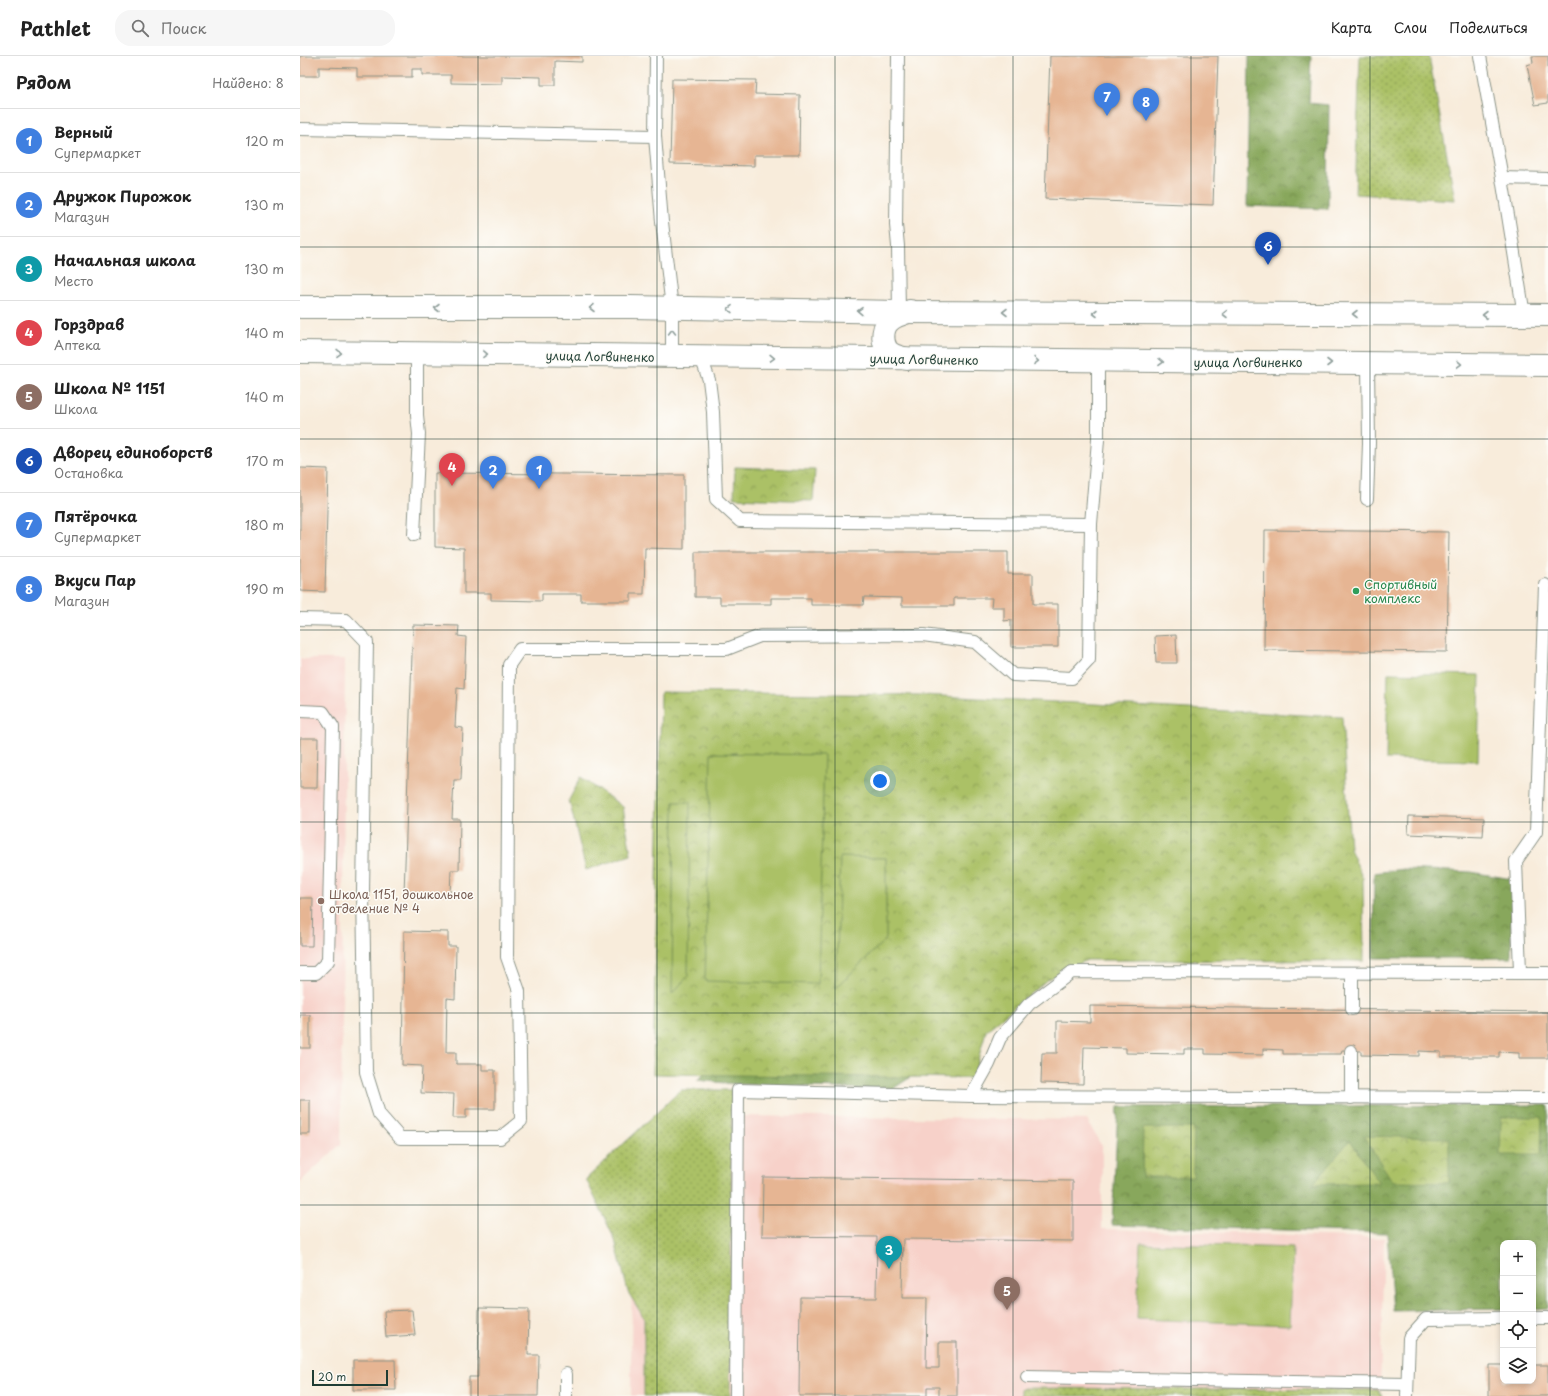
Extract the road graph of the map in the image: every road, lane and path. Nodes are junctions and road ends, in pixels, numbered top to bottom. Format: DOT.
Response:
graph roads {
  1 [pos="656,56"];
  2 [pos="898,56"];
  3 [pos="1480,56"];
  4 [pos="300,129"];
  5 [pos="655,136"];
  6 [pos="1502,178"];
  7 [pos="1548,180"];
  8 [pos="300,307"];
  9 [pos="672,308"];
  10 [pos="904,312"];
  11 [pos="1524,314"];
  12 [pos="1548,315"];
  13 [pos="300,352"];
  14 [pos="417,354"];
  15 [pos="672,357"];
  16 [pos="701,357"];
  17 [pos="907,359"];
  18 [pos="1098,361"];
  19 [pos="1368,363"];
  20 [pos="1548,365"];
  21 [pos="1367,499"];
  22 [pos="1091,524"];
  23 [pos="414,535"];
  24 [pos="1545,585"];
  25 [pos="300,619"];
  26 [pos="300,711"];
  27 [pos="1520,972"];
  28 [pos="300,973"];
  29 [pos="1352,973"];
  30 [pos="1548,973"];
  31 [pos="1352,1009"];
  32 [pos="1351,1051"];
  33 [pos="971,1096"];
  34 [pos="1351,1098"];
  35 [pos="1548,1098"];
  36 [pos="1500,1318"];
  37 [pos="1536,1318"];
  38 [pos="1548,1318"];
  39 [pos="566,1374"];
  40 [pos="1027,1378"];
  41 [pos="1407,1390"];
  42 [pos="566,1396"];
  43 [pos="736,1396"];
  1 -- 5 [label="lane"];
  2 -- 10 [label="lane"];
  3 -- 6 [label="lane"];
  4 -- 5 [label="lane"];
  5 -- 9 [label="lane"];
  6 -- 7 [label="lane"];
  6 -- 11 [label="lane"];
  9 -- 8 [label="main road, one-way"];
  10 -- 9 [label="main road, one-way"];
  15 -- 9 [label="lane, one-way"];
  11 -- 10 [label="main road, one-way"];
  10 -- 17 [label="main road"];
  11 -- 12 [label="main road"];
  13 -- 14 [label="main road, улица Логвиненко, one-way"];
  14 -- 15 [label="main road, улица Логвиненко, one-way"];
  14 -- 23 [label="lane"];
  15 -- 16 [label="main road, улица Логвиненко"];
  16 -- 17 [label="main road, улица Логвиненко, one-way"];
  16 -- 22 [label="lane"];
  17 -- 18 [label="main road, улица Логвиненко, one-way"];
  18 -- 19 [label="main road, улица Логвиненко, one-way"];
  18 -- 22 [label="lane"];
  19 -- 20 [label="main road, улица Логвиненко, one-way"];
  19 -- 21 [label="lane"];
  22 -- 25 [label="lane"];
  24 -- 27 [label="lane"];
  26 -- 28 [label="lane"];
  27 -- 29 [label="lane"];
  27 -- 30 [label="lane"];
  29 -- 31 [label="lane"];
  29 -- 33 [label="lane"];
  32 -- 34 [label="lane"];
  33 -- 34 [label="lane"];
  33 -- 43 [label="lane"];
  34 -- 35 [label="lane"];
  36 -- 41 [label="lane"];
  37 -- 38 [label="lane"];
  39 -- 42 [label="lane"];
  40 -- 41 [label="lane"];
}
